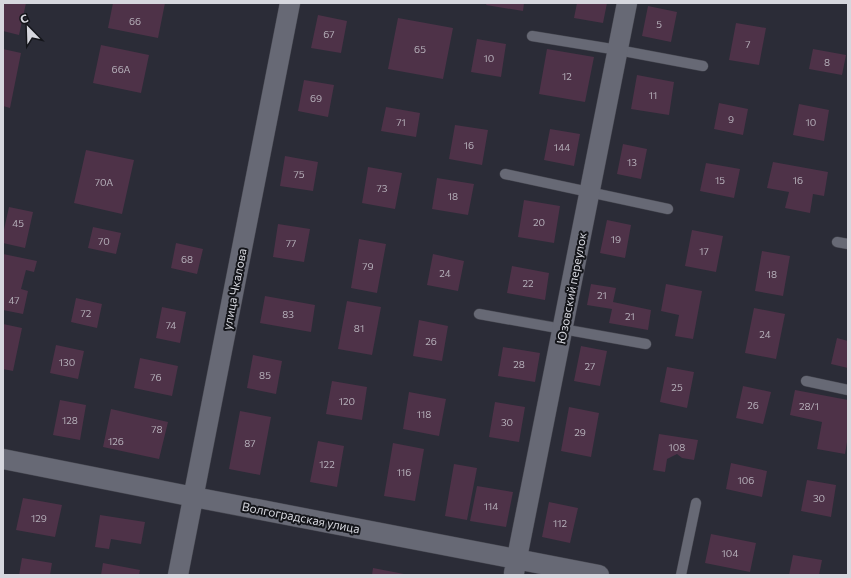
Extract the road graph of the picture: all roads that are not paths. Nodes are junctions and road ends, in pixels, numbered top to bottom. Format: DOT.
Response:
graph roads {
  1 [pos="290,3"];
  2 [pos="627,3"];
  3 [pos="532,36"];
  4 [pos="618,50"];
  5 [pos="703,66"];
  6 [pos="505,174"];
  7 [pos="590,192"];
  8 [pos="668,210"];
  9 [pos="837,242"];
  10 [pos="848,244"];
  11 [pos="479,314"];
  12 [pos="562,329"];
  13 [pos="646,344"];
  14 [pos="806,381"];
  15 [pos="848,390"];
  16 [pos="3,459"];
  17 [pos="194,497"];
  18 [pos="696,503"];
  19 [pos="515,569"];
  20 [pos="178,575"];
  21 [pos="600,575"];
  22 [pos="681,575"];
  1 -- 17 [label="street, улица Чкалова"];
  2 -- 4 [label="street, Юзовский переулок"];
  3 -- 4 [label="lane"];
  4 -- 5 [label="lane"];
  4 -- 7 [label="street, Юзовский переулок"];
  6 -- 7 [label="lane"];
  7 -- 8 [label="lane"];
  7 -- 12 [label="street, Юзовский переулок"];
  9 -- 10 [label="lane"];
  11 -- 12 [label="lane"];
  12 -- 13 [label="lane"];
  12 -- 19 [label="street, Юзовский переулок"];
  14 -- 15 [label="lane"];
  16 -- 17 [label="street, Волгоградская улица"];
  17 -- 19 [label="street, Волгоградская улица"];
  17 -- 20 [label="street, улица Чкалова"];
  18 -- 22 [label="lane"];
  19 -- 21 [label="street, Волгоградская улица"];
}
